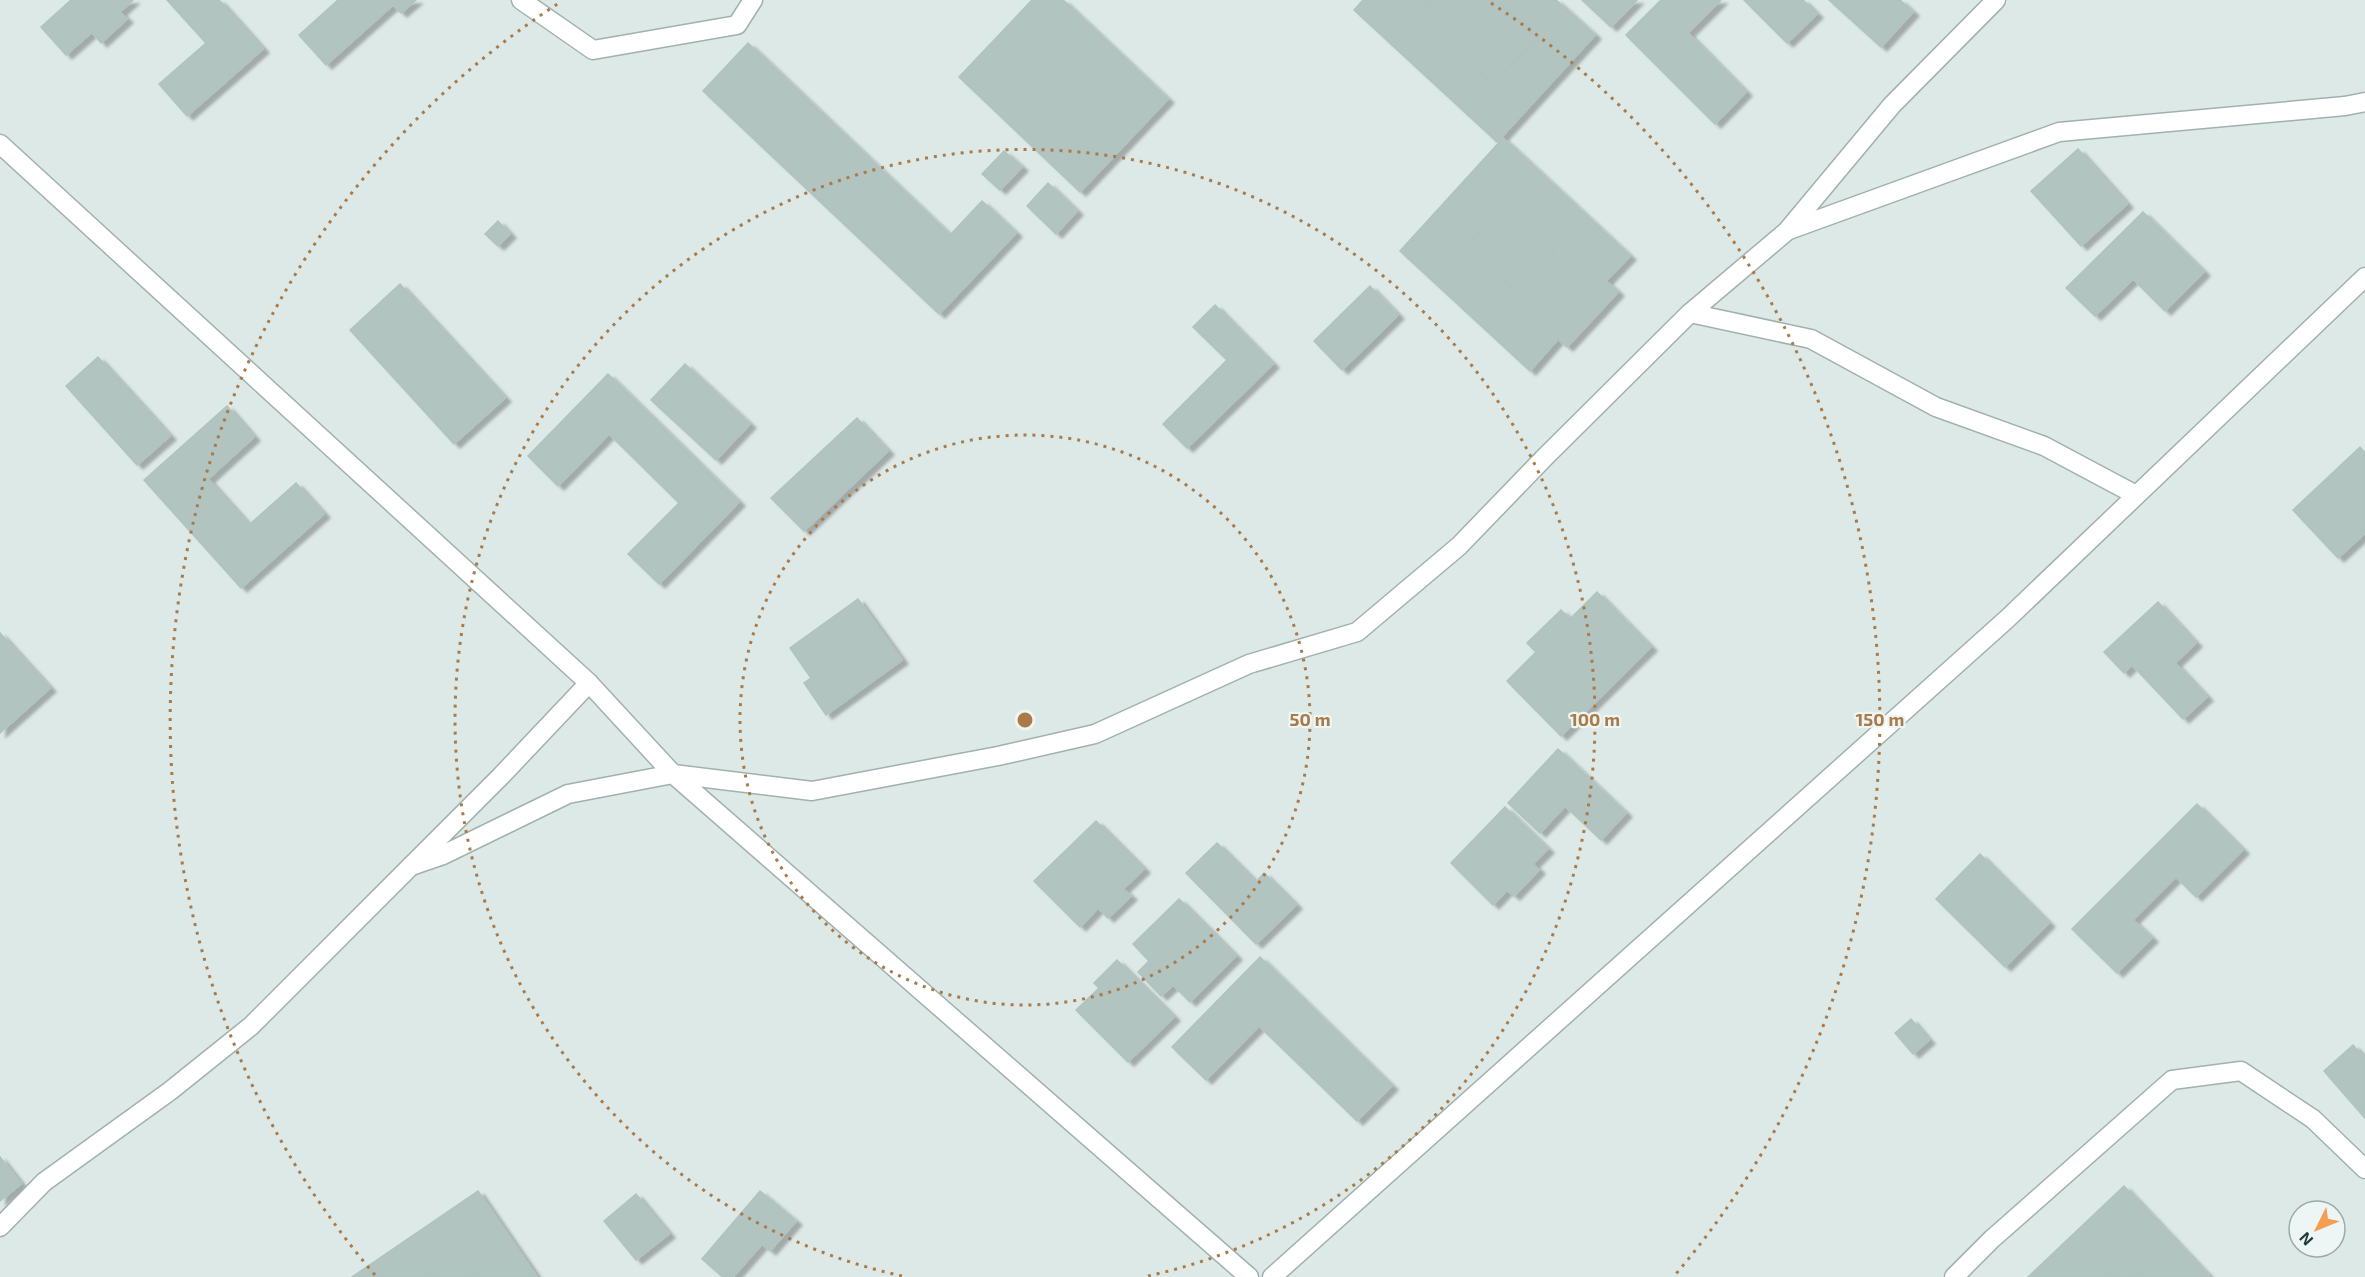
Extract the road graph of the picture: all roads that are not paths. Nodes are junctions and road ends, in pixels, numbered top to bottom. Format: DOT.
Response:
graph roads {
  1 [pos="521,0"];
  2 [pos="753,0"];
  3 [pos="1996,0"];
  4 [pos="2365,102"];
  5 [pos="0,144"];
  6 [pos="1787,231"];
  7 [pos="2365,277"];
  8 [pos="1690,313"];
  9 [pos="2136,495"];
  10 [pos="589,682"];
  11 [pos="673,774"];
  12 [pos="411,866"];
  13 [pos="2365,1169"];
  14 [pos="0,1227"];
  15 [pos="1249,1277"];
  16 [pos="1272,1277"];
  17 [pos="1954,1277"];
  1 -- 2 [label="street"];
  3 -- 6 [label="street"];
  4 -- 6 [label="street"];
  5 -- 10 [label="street"];
  6 -- 8 [label="street"];
  7 -- 9 [label="street"];
  8 -- 9 [label="street"];
  8 -- 11 [label="street"];
  9 -- 16 [label="street"];
  10 -- 11 [label="street"];
  10 -- 12 [label="street"];
  11 -- 12 [label="street"];
  11 -- 15 [label="street"];
  12 -- 14 [label="street"];
  13 -- 17 [label="street"];
}
